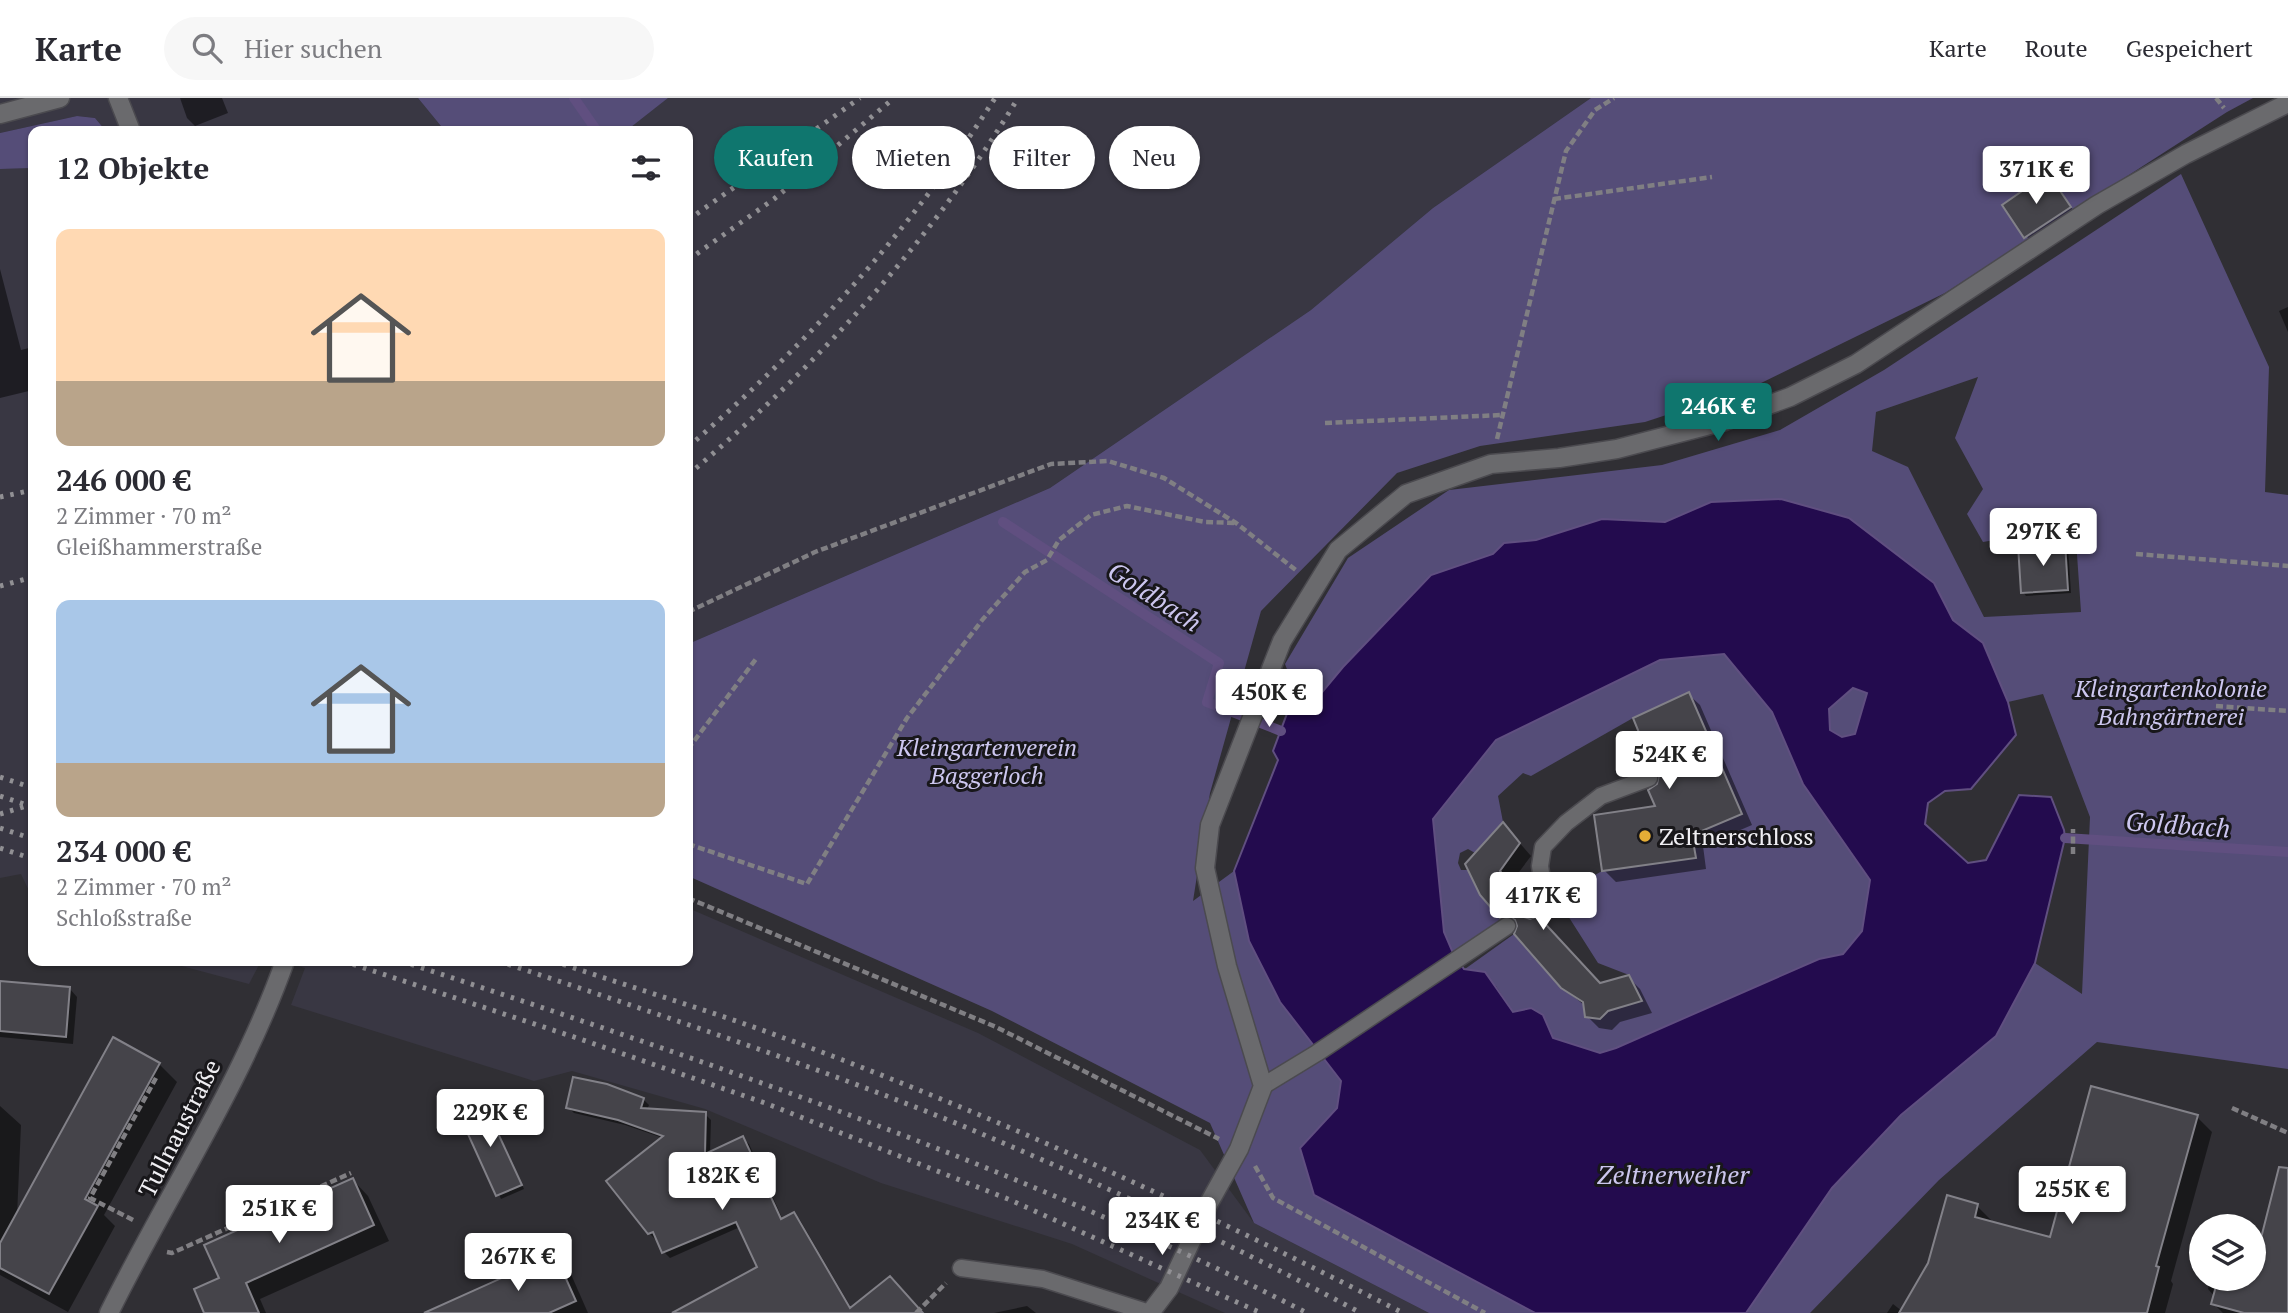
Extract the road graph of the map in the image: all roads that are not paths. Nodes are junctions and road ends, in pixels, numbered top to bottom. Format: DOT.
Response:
graph roads {
  1 [pos="60,98"];
  2 [pos="118,98"];
  3 [pos="2288,103"];
  4 [pos="0,114"];
  5 [pos="129,126"];
  6 [pos="1649,778"];
  7 [pos="1531,909"];
  8 [pos="1507,926"];
  9 [pos="283,966"];
  10 [pos="1263,1086"];
  11 [pos="961,1268"];
  12 [pos="109,1313"];
  13 [pos="1150,1313"];
  1 -- 4 [label="street"];
  2 -- 5 [label="street"];
  3 -- 10 [label="street"];
  6 -- 7 [label="lane"];
  8 -- 10 [label="lane"];
  9 -- 12 [label="street, Tullnaustraße"];
  10 -- 13 [label="street"];
  11 -- 13 [label="lane"];
}
